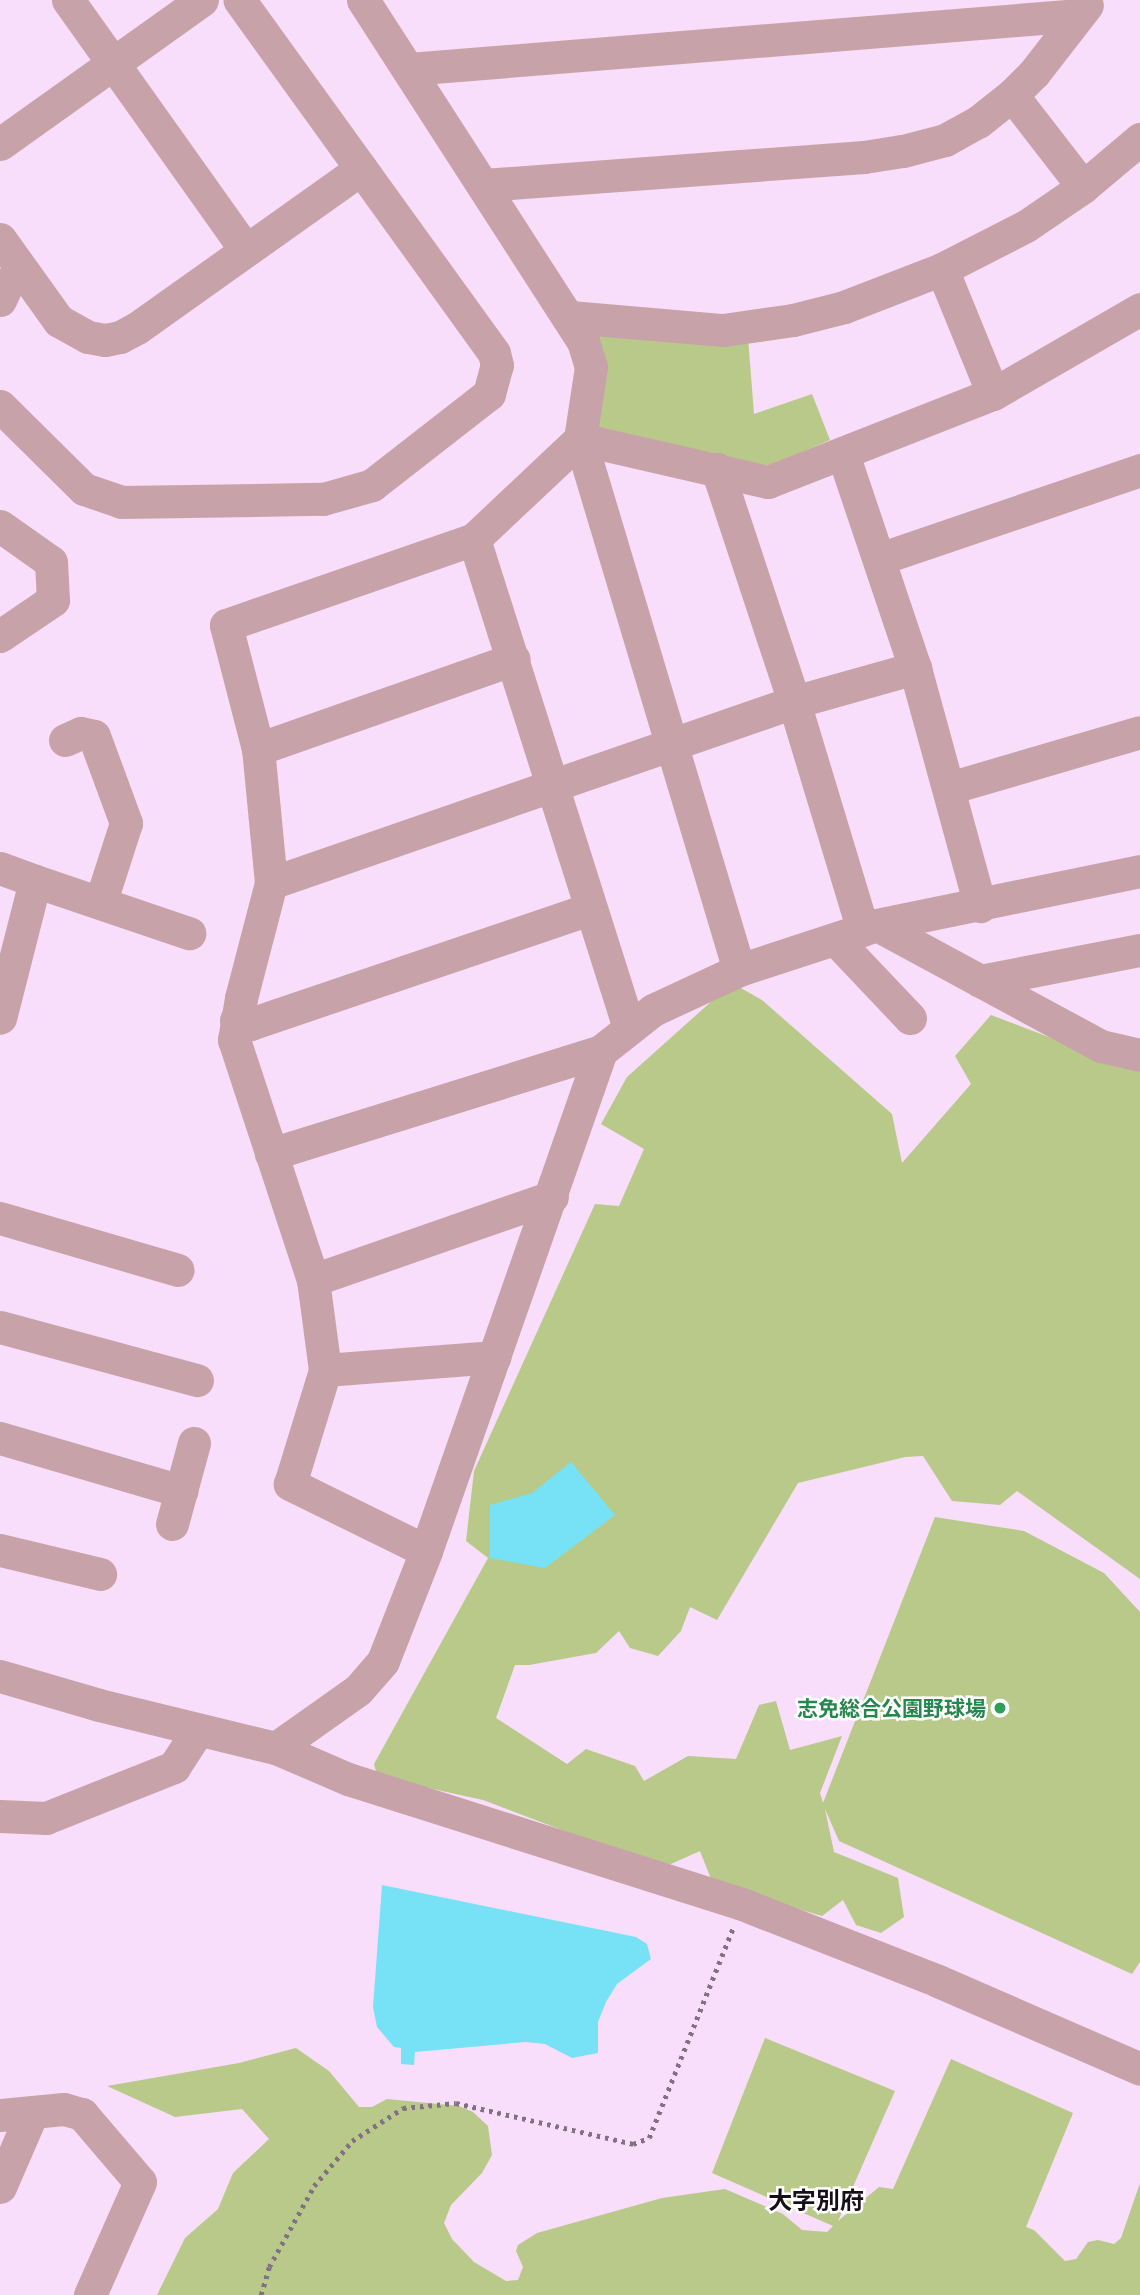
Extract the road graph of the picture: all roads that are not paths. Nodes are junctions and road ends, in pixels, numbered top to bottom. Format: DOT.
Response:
graph roads {
  1 [pos="68,0"];
  2 [pos="202,0"];
  3 [pos="239,0"];
  4 [pos="363,0"];
  5 [pos="1085,8"];
  6 [pos="114,64"];
  7 [pos="409,69"];
  8 [pos="1012,95"];
  9 [pos="1140,139"];
  10 [pos="0,144"];
  11 [pos="361,169"];
  12 [pos="483,185"];
  13 [pos="1083,187"];
  14 [pos="0,239"];
  15 [pos="245,249"];
  16 [pos="942,269"];
  17 [pos="23,272"];
  18 [pos="0,300"];
  19 [pos="1140,309"];
  20 [pos="570,317"];
  21 [pos="993,394"];
  22 [pos="0,406"];
  23 [pos="580,439"];
  24 [pos="842,454"];
  25 [pos="717,469"];
  26 [pos="1140,470"];
  27 [pos="0,526"];
  28 [pos="474,539"];
  29 [pos="878,559"];
  30 [pos="0,636"];
  31 [pos="514,659"];
  32 [pos="915,668"];
  33 [pos="794,702"];
  34 [pos="1140,732"];
  35 [pos="65,740"];
  36 [pos="672,745"];
  37 [pos="257,749"];
  38 [pos="551,785"];
  39 [pos="949,788"];
  40 [pos="0,868"];
  41 [pos="1140,871"];
  42 [pos="35,881"];
  43 [pos="271,883"];
  44 [pos="100,901"];
  45 [pos="980,906"];
  46 [pos="589,909"];
  47 [pos="858,931"];
  48 [pos="189,933"];
  49 [pos="1140,950"];
  50 [pos="739,970"];
  51 [pos="980,981"];
  52 [pos="0,1018"];
  53 [pos="910,1018"];
  54 [pos="236,1020"];
  55 [pos="629,1028"];
  56 [pos="601,1051"];
  57 [pos="1140,1055"];
  58 [pos="271,1154"];
  59 [pos="552,1197"];
  60 [pos="0,1218"];
  61 [pos="178,1270"];
  62 [pos="313,1280"];
  63 [pos="0,1327"];
  64 [pos="495,1357"];
  65 [pos="326,1370"];
  66 [pos="197,1380"];
  67 [pos="0,1438"];
  68 [pos="194,1443"];
  69 [pos="181,1492"];
  70 [pos="172,1524"];
  71 [pos="0,1550"];
  72 [pos="426,1551"];
  73 [pos="100,1574"];
  74 [pos="0,1676"];
  75 [pos="198,1730"];
  76 [pos="276,1748"];
  77 [pos="0,1816"];
  78 [pos="1140,2068"];
  79 [pos="16,2114"];
  80 [pos="0,2187"];
  81 [pos="90,2295"];
  1 -- 6 [label="street"];
  2 -- 6 [label="street"];
  3 -- 11 [label="street"];
  4 -- 7 [label="street"];
  5 -- 7 [label="street"];
  5 -- 8 [label="street"];
  6 -- 10 [label="street"];
  6 -- 15 [label="street"];
  7 -- 12 [label="street"];
  8 -- 12 [label="street"];
  8 -- 13 [label="street"];
  9 -- 13 [label="street"];
  11 -- 15 [label="street"];
  11 -- 22 [label="street"];
  12 -- 20 [label="street"];
  13 -- 16 [label="street"];
  14 -- 17 [label="street"];
  15 -- 17 [label="street"];
  16 -- 20 [label="street"];
  16 -- 21 [label="street"];
  17 -- 18 [label="street"];
  19 -- 21 [label="street"];
  20 -- 23 [label="street"];
  21 -- 24 [label="street"];
  23 -- 25 [label="street"];
  23 -- 28 [label="street"];
  23 -- 36 [label="street"];
  24 -- 25 [label="street"];
  24 -- 29 [label="street"];
  25 -- 33 [label="street"];
  26 -- 29 [label="street"];
  27 -- 30 [label="street"];
  28 -- 31 [label="street"];
  28 -- 37 [label="street"];
  29 -- 32 [label="street"];
  31 -- 37 [label="street"];
  31 -- 38 [label="street"];
  32 -- 33 [label="street"];
  32 -- 39 [label="street"];
  33 -- 36 [label="street"];
  33 -- 47 [label="street"];
  34 -- 39 [label="street"];
  35 -- 44 [label="street"];
  36 -- 38 [label="street"];
  36 -- 50 [label="street"];
  37 -- 43 [label="street"];
  38 -- 43 [label="street"];
  38 -- 46 [label="street"];
  39 -- 45 [label="street"];
  40 -- 42 [label="street"];
  41 -- 45 [label="street"];
  42 -- 44 [label="street"];
  42 -- 52 [label="street"];
  43 -- 54 [label="street"];
  44 -- 48 [label="street"];
  45 -- 47 [label="street"];
  46 -- 54 [label="street"];
  46 -- 55 [label="street"];
  47 -- 50 [label="street"];
  47 -- 51 [label="street"];
  47 -- 53 [label="street"];
  49 -- 51 [label="street"];
  50 -- 55 [label="street"];
  51 -- 57 [label="street"];
  54 -- 58 [label="street"];
  55 -- 56 [label="street"];
  56 -- 58 [label="street"];
  56 -- 59 [label="street"];
  58 -- 62 [label="street"];
  59 -- 62 [label="street"];
  59 -- 64 [label="street"];
  60 -- 61 [label="street"];
  62 -- 65 [label="street"];
  63 -- 66 [label="street"];
  64 -- 65 [label="street"];
  64 -- 72 [label="street"];
  65 -- 72 [label="street"];
  67 -- 69 [label="street"];
  68 -- 69 [label="street"];
  69 -- 70 [label="street"];
  71 -- 73 [label="street"];
  72 -- 76 [label="street"];
  74 -- 75 [label="street"];
  75 -- 76 [label="street"];
  75 -- 77 [label="street"];
  76 -- 78 [label="street"];
  79 -- 80 [label="street"];
  79 -- 81 [label="street"];
}
